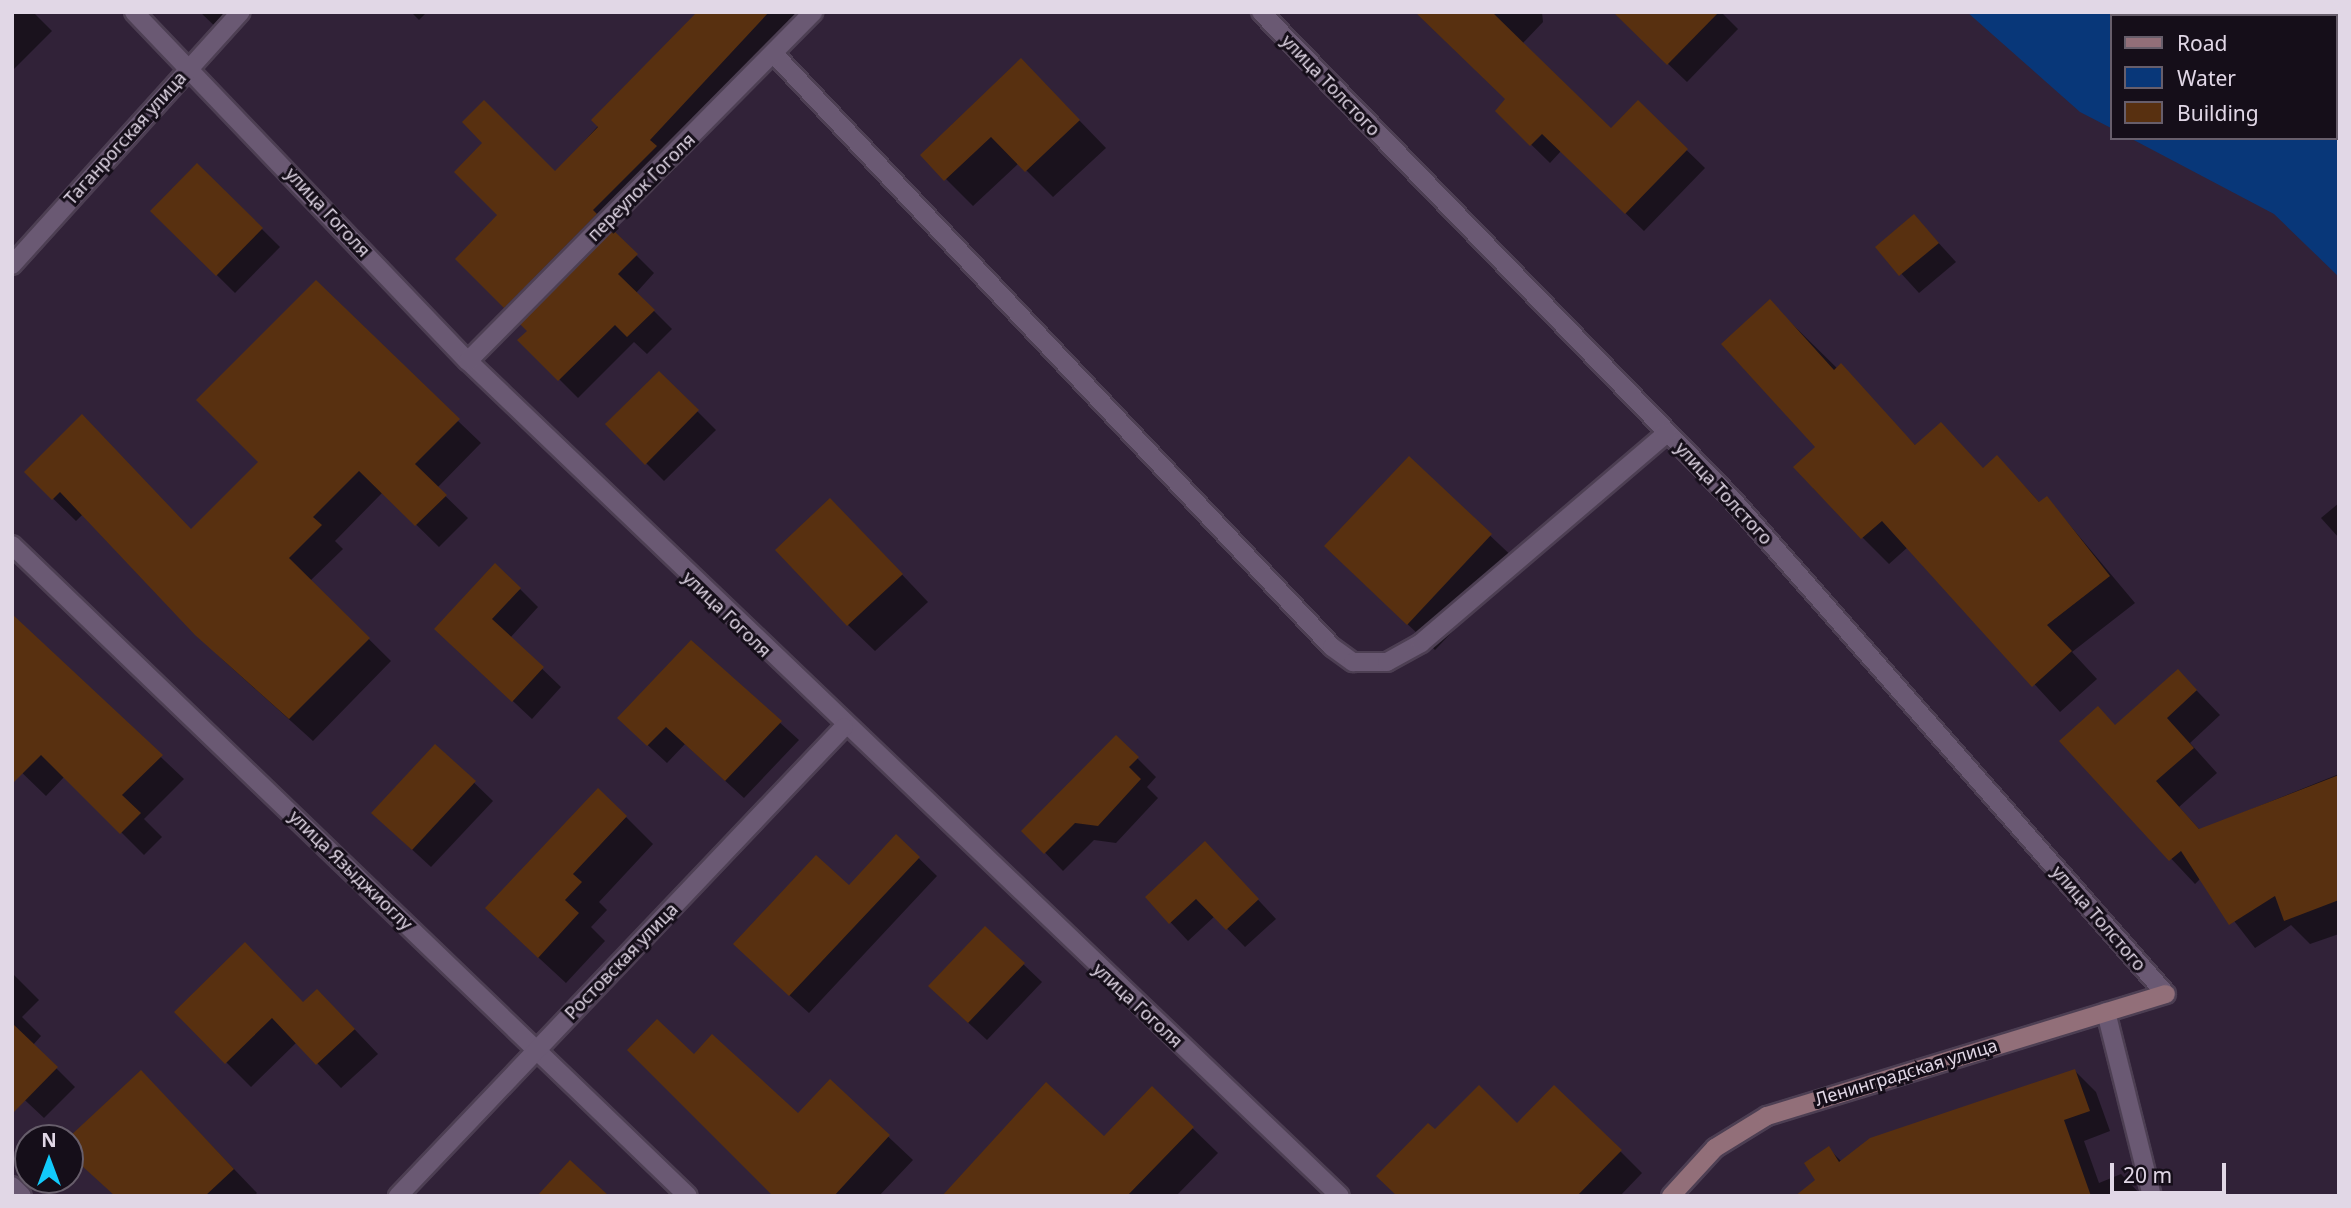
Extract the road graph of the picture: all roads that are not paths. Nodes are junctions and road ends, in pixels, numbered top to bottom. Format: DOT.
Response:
graph roads {
  1 [pos="134,12"];
  2 [pos="241,12"];
  3 [pos="813,12"];
  4 [pos="1261,12"];
  5 [pos="773,53"];
  6 [pos="190,65"];
  7 [pos="12,265"];
  8 [pos="468,361"];
  9 [pos="1667,433"];
  10 [pos="12,545"];
  11 [pos="844,727"];
  12 [pos="2166,994"];
  13 [pos="2106,1012"];
  14 [pos="538,1049"];
  15 [pos="12,1186"];
  16 [pos="22,1196"];
  17 [pos="398,1196"];
  18 [pos="688,1196"];
  19 [pos="1340,1196"];
  20 [pos="1671,1196"];
  21 [pos="2152,1196"];
  1 -- 6 [label="street, улица Гоголя"];
  2 -- 6 [label="street, Таганрогская улица"];
  3 -- 5 [label="street, переулок Гоголя"];
  4 -- 9 [label="street, улица Толстого"];
  5 -- 8 [label="street, переулок Гоголя"];
  5 -- 9 [label="street"];
  6 -- 7 [label="street, Таганрогская улица"];
  6 -- 8 [label="street, улица Гоголя"];
  8 -- 11 [label="street, улица Гоголя"];
  9 -- 12 [label="street, улица Толстого"];
  10 -- 14 [label="street, улица Языджиоглу"];
  11 -- 14 [label="street, Ростовская улица"];
  11 -- 19 [label="street, улица Гоголя"];
  12 -- 13 [label="main road, Ленинградская улица"];
  13 -- 20 [label="main road, Ленинградская улица"];
  13 -- 21 [label="street"];
  14 -- 17 [label="street, Ростовская улица"];
  14 -- 18 [label="street, улица Языджиоглу"];
  15 -- 16 [label="street"];
}
